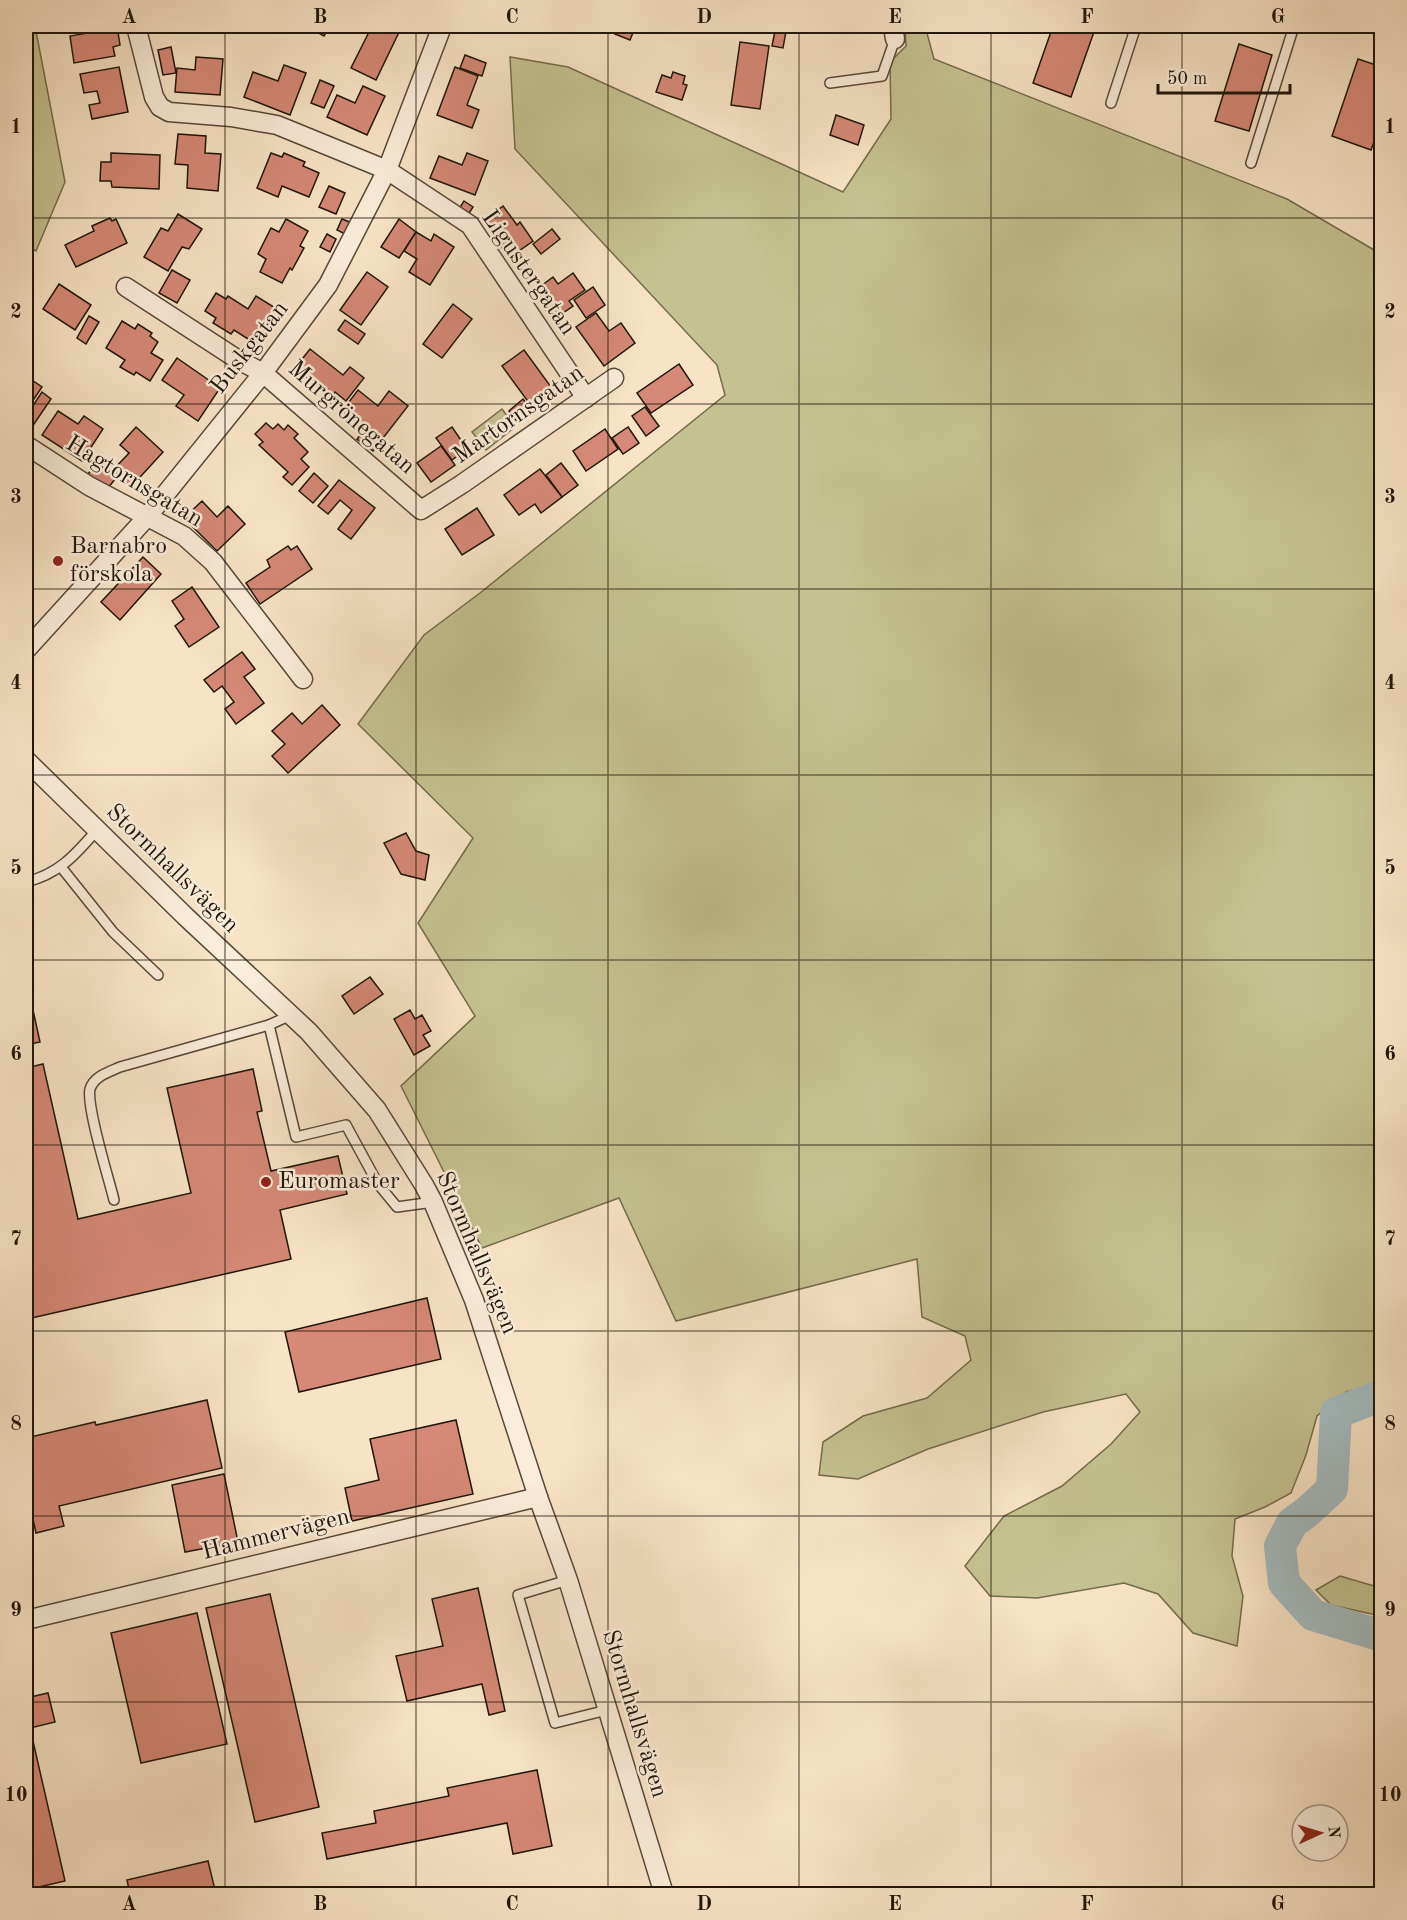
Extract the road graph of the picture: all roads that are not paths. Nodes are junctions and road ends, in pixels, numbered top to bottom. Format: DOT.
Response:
graph roads {
  1 [pos="136,26"];
  2 [pos="1136,26"];
  3 [pos="1294,26"];
  4 [pos="439,27"];
  5 [pos="894,32"];
  6 [pos="830,83"];
  7 [pos="1112,103"];
  8 [pos="1251,163"];
  9 [pos="387,170"];
  10 [pos="126,287"];
  11 [pos="262,373"];
  12 [pos="614,378"];
  13 [pos="586,398"];
  14 [pos="26,445"];
  15 [pos="421,510"];
  16 [pos="147,517"];
  17 [pos="26,650"];
  18 [pos="303,679"];
  19 [pos="26,760"];
  20 [pos="97,830"];
  21 [pos="61,867"];
  22 [pos="26,882"];
  23 [pos="158,975"];
  24 [pos="291,1015"];
  25 [pos="269,1025"];
  26 [pos="114,1200"];
  27 [pos="433,1202"];
  28 [pos="538,1497"];
  29 [pos="568,1580"];
  30 [pos="26,1620"];
  31 [pos="607,1710"];
  32 [pos="664,1894"];
  1 -- 9 [label="street, Ligustergatan"];
  2 -- 7 [label="lane"];
  3 -- 8 [label="lane"];
  4 -- 9 [label="street, Buskgatan"];
  5 -- 6 [label="lane"];
  9 -- 11 [label="street, Buskgatan"];
  9 -- 13 [label="street, Ligustergatan"];
  10 -- 11 [label="street, Murgrönegatan"];
  11 -- 15 [label="street, Murgrönegatan"];
  11 -- 16 [label="street, Buskgatan"];
  12 -- 13 [label="street, Martornsgatan"];
  13 -- 15 [label="street, Martornsgatan"];
  14 -- 16 [label="street, Hagtornsgatan"];
  16 -- 17 [label="street, Buskgatan"];
  16 -- 18 [label="street, Hagtornsgatan"];
  19 -- 20 [label="street, Stormhallsvägen"];
  20 -- 21 [label="lane"];
  20 -- 24 [label="street, Stormhallsvägen"];
  21 -- 22 [label="lane"];
  21 -- 23 [label="lane"];
  24 -- 25 [label="lane"];
  24 -- 27 [label="street, Stormhallsvägen"];
  25 -- 26 [label="lane"];
  25 -- 27 [label="lane"];
  27 -- 28 [label="street, Stormhallsvägen"];
  28 -- 29 [label="street, Stormhallsvägen"];
  28 -- 30 [label="street, Hammervägen"];
  29 -- 31 [label="street, Stormhallsvägen"];
  29 -- 31 [label="lane"];
  31 -- 32 [label="street, Stormhallsvägen"];
}
